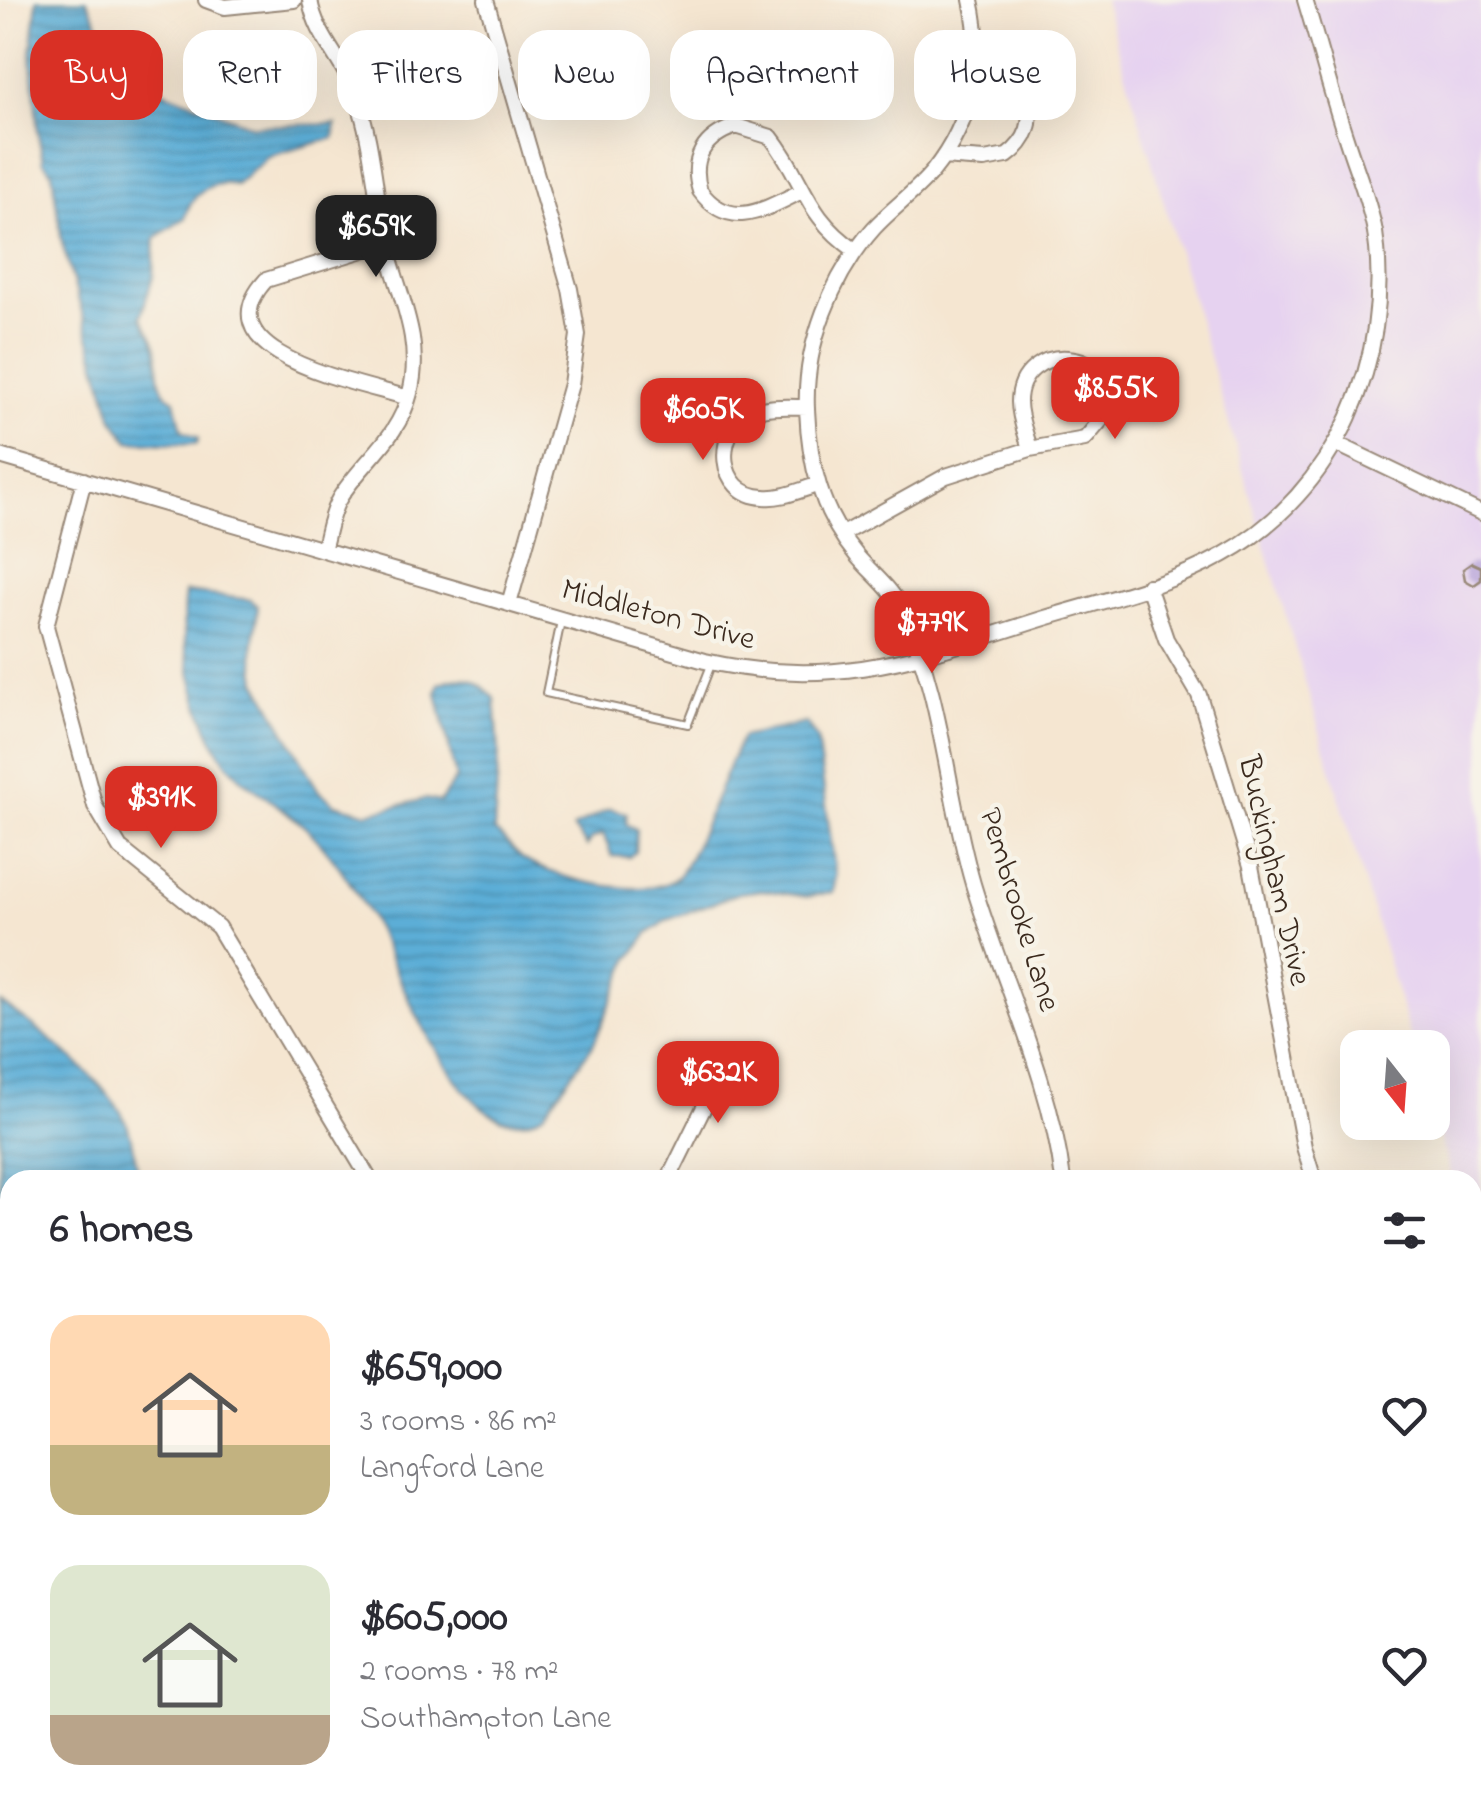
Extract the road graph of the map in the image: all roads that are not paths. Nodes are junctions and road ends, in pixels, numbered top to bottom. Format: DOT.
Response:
graph roads {
  1 [pos="206,0"];
  2 [pos="294,0"];
  3 [pos="310,0"];
  4 [pos="486,0"];
  5 [pos="971,0"];
  6 [pos="1306,0"];
  7 [pos="973,30"];
  8 [pos="964,120"];
  9 [pos="1028,120"];
  10 [pos="943,157"];
  11 [pos="802,192"];
  12 [pos="386,243"];
  13 [pos="856,251"];
  14 [pos="408,398"];
  15 [pos="807,407"];
  16 [pos="1336,444"];
  17 [pos="1030,449"];
  18 [pos="0,456"];
  19 [pos="84,480"];
  20 [pos="817,485"];
  21 [pos="1481,512"];
  22 [pos="842,534"];
  23 [pos="323,550"];
  24 [pos="1148,586"];
  25 [pos="509,604"];
  26 [pos="562,619"];
  27 [pos="918,658"];
  28 [pos="712,663"];
  29 [pos="751,1055"];
  30 [pos="364,1170"];
  31 [pos="673,1170"];
  32 [pos="1061,1170"];
  33 [pos="1311,1170"];
  1 -- 2 [label="street"];
  3 -- 12 [label="street"];
  4 -- 25 [label="street"];
  5 -- 7 [label="street"];
  6 -- 16 [label="street, Middleton Drive"];
  8 -- 10 [label="street"];
  9 -- 10 [label="street"];
  10 -- 13 [label="street"];
  11 -- 11 [label="street"];
  11 -- 13 [label="street"];
  12 -- 14 [label="street"];
  12 -- 14 [label="street"];
  13 -- 15 [label="street"];
  14 -- 23 [label="street"];
  15 -- 20 [label="street"];
  15 -- 20 [label="street"];
  16 -- 21 [label="street"];
  16 -- 24 [label="street, Middleton Drive"];
  17 -- 17 [label="street"];
  17 -- 22 [label="street"];
  18 -- 19 [label="street, Middleton Drive"];
  19 -- 23 [label="street, Middleton Drive"];
  19 -- 30 [label="street"];
  20 -- 22 [label="street, Pembrooke Lane"];
  22 -- 27 [label="street, Pembrooke Lane"];
  23 -- 25 [label="street, Middleton Drive"];
  24 -- 27 [label="street, Middleton Drive"];
  24 -- 33 [label="street, Buckingham Drive"];
  25 -- 26 [label="street, Middleton Drive"];
  26 -- 28 [label="street, Middleton Drive"];
  26 -- 28 [label="lane"];
  27 -- 28 [label="street, Middleton Drive"];
  27 -- 32 [label="street, Pembrooke Lane"];
  29 -- 31 [label="street"];
}
